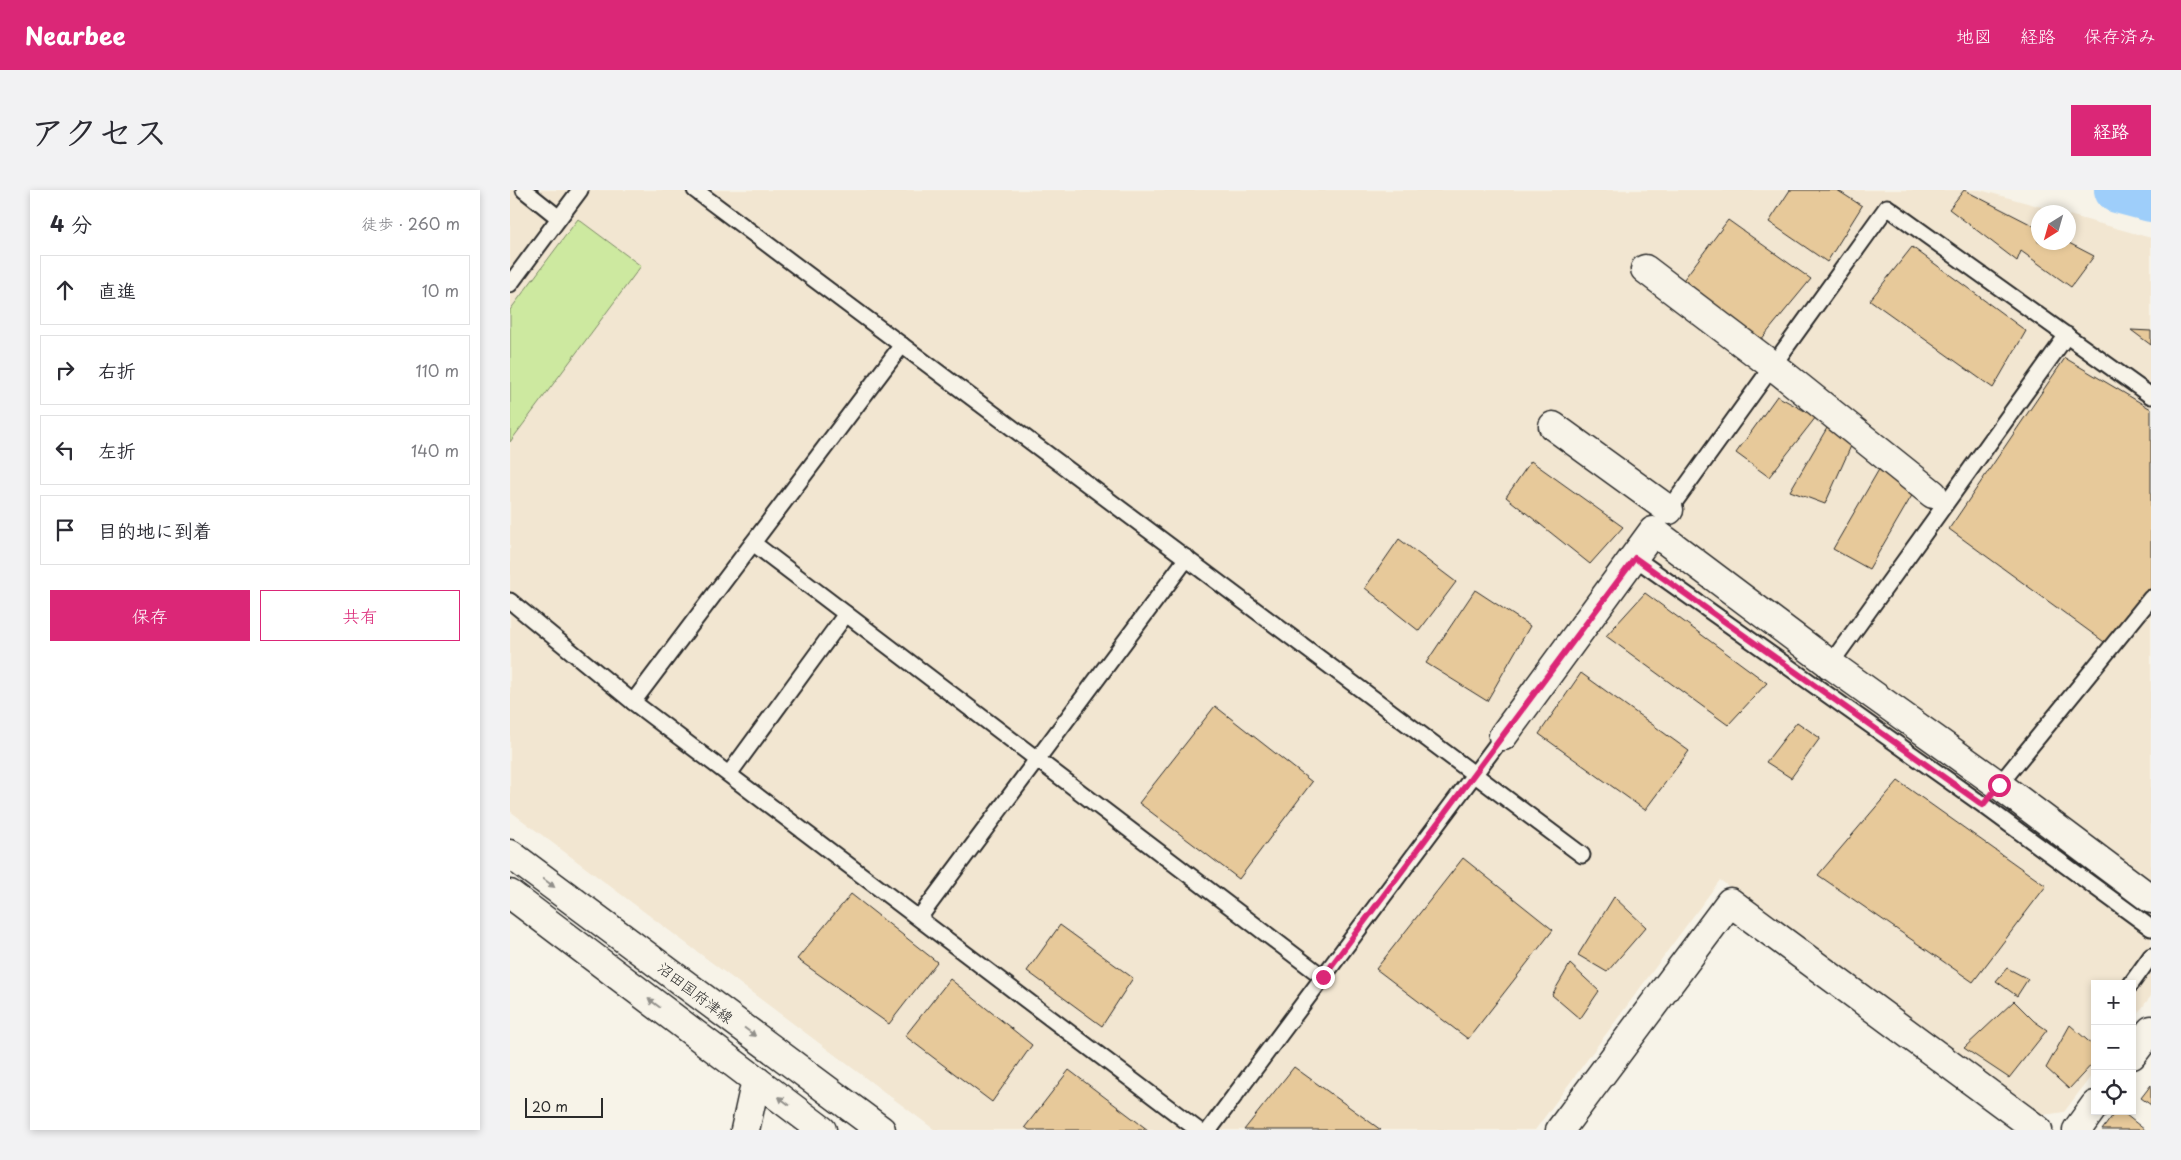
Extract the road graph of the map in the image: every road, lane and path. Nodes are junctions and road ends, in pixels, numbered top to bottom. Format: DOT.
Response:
graph roads {
  1 [pos="524,190"];
  2 [pos="580,190"];
  3 [pos="695,190"];
  4 [pos="559,218"];
  5 [pos="1645,269"];
  6 [pos="510,284"];
  7 [pos="2067,335"];
  8 [pos="902,345"];
  9 [pos="1773,366"];
  10 [pos="2151,396"];
  11 [pos="1554,426"];
  12 [pos="1933,494"];
  13 [pos="1661,520"];
  14 [pos="753,544"];
  15 [pos="1187,558"];
  16 [pos="1635,558"];
  17 [pos="2151,598"];
  18 [pos="510,601"];
  19 [pos="846,614"];
  20 [pos="1823,675"];
  21 [pos="634,702"];
  22 [pos="1503,736"];
  23 [pos="1037,760"];
  24 [pos="729,774"];
  25 [pos="1475,775"];
  26 [pos="1991,795"];
  27 [pos="510,854"];
  28 [pos="1582,855"];
  29 [pos="510,894"];
  30 [pos="2151,899"];
  31 [pos="919,918"];
  32 [pos="2151,928"];
  33 [pos="2151,956"];
  34 [pos="1323,977"];
  35 [pos="2134,980"];
  36 [pos="2151,1030"];
  37 [pos="2136,1050"];
  38 [pos="756,1080"];
  39 [pos="2091,1111"];
  40 [pos="745,1130"];
  41 [pos="822,1130"];
  42 [pos="881,1130"];
  43 [pos="1198,1130"];
  44 [pos="1209,1130"];
  45 [pos="1560,1130"];
  46 [pos="2038,1130"];
  47 [pos="2076,1130"];
  1 -- 4 [label="lane"];
  2 -- 4 [label="lane"];
  3 -- 8 [label="lane"];
  4 -- 6 [label="lane"];
  5 -- 9 [label="street"];
  7 -- 9 [label="lane"];
  7 -- 10 [label="lane"];
  7 -- 20 [label="lane"];
  8 -- 14 [label="lane"];
  8 -- 15 [label="lane"];
  9 -- 12 [label="street"];
  9 -- 13 [label="lane"];
  11 -- 13 [label="street"];
  13 -- 16 [label="lane"];
  13 -- 20 [label="street"];
  13 -- 22 [label="street"];
  14 -- 19 [label="lane"];
  14 -- 21 [label="lane"];
  15 -- 23 [label="lane"];
  15 -- 25 [label="lane"];
  16 -- 20 [label="lane"];
  16 -- 22 [label="lane"];
  17 -- 26 [label="lane"];
  18 -- 21 [label="lane"];
  19 -- 23 [label="lane"];
  19 -- 24 [label="lane"];
  20 -- 26 [label="street"];
  21 -- 24 [label="lane"];
  22 -- 25 [label="lane"];
  23 -- 31 [label="lane"];
  23 -- 34 [label="lane"];
  24 -- 31 [label="lane"];
  25 -- 28 [label="lane"];
  25 -- 34 [label="lane"];
  26 -- 30 [label="street"];
  26 -- 32 [label="lane"];
  27 -- 42 [label="street, 沼田国府津線, one-way"];
  38 -- 29 [label="street, one-way"];
  31 -- 43 [label="lane"];
  33 -- 35 [label="lane"];
  34 -- 44 [label="lane"];
  36 -- 37 [label="street"];
  38 -- 40 [label="street"];
  41 -- 38 [label="street, one-way"];
  39 -- 47 [label="street"];
  45 -- 46 [label="street"];
}
